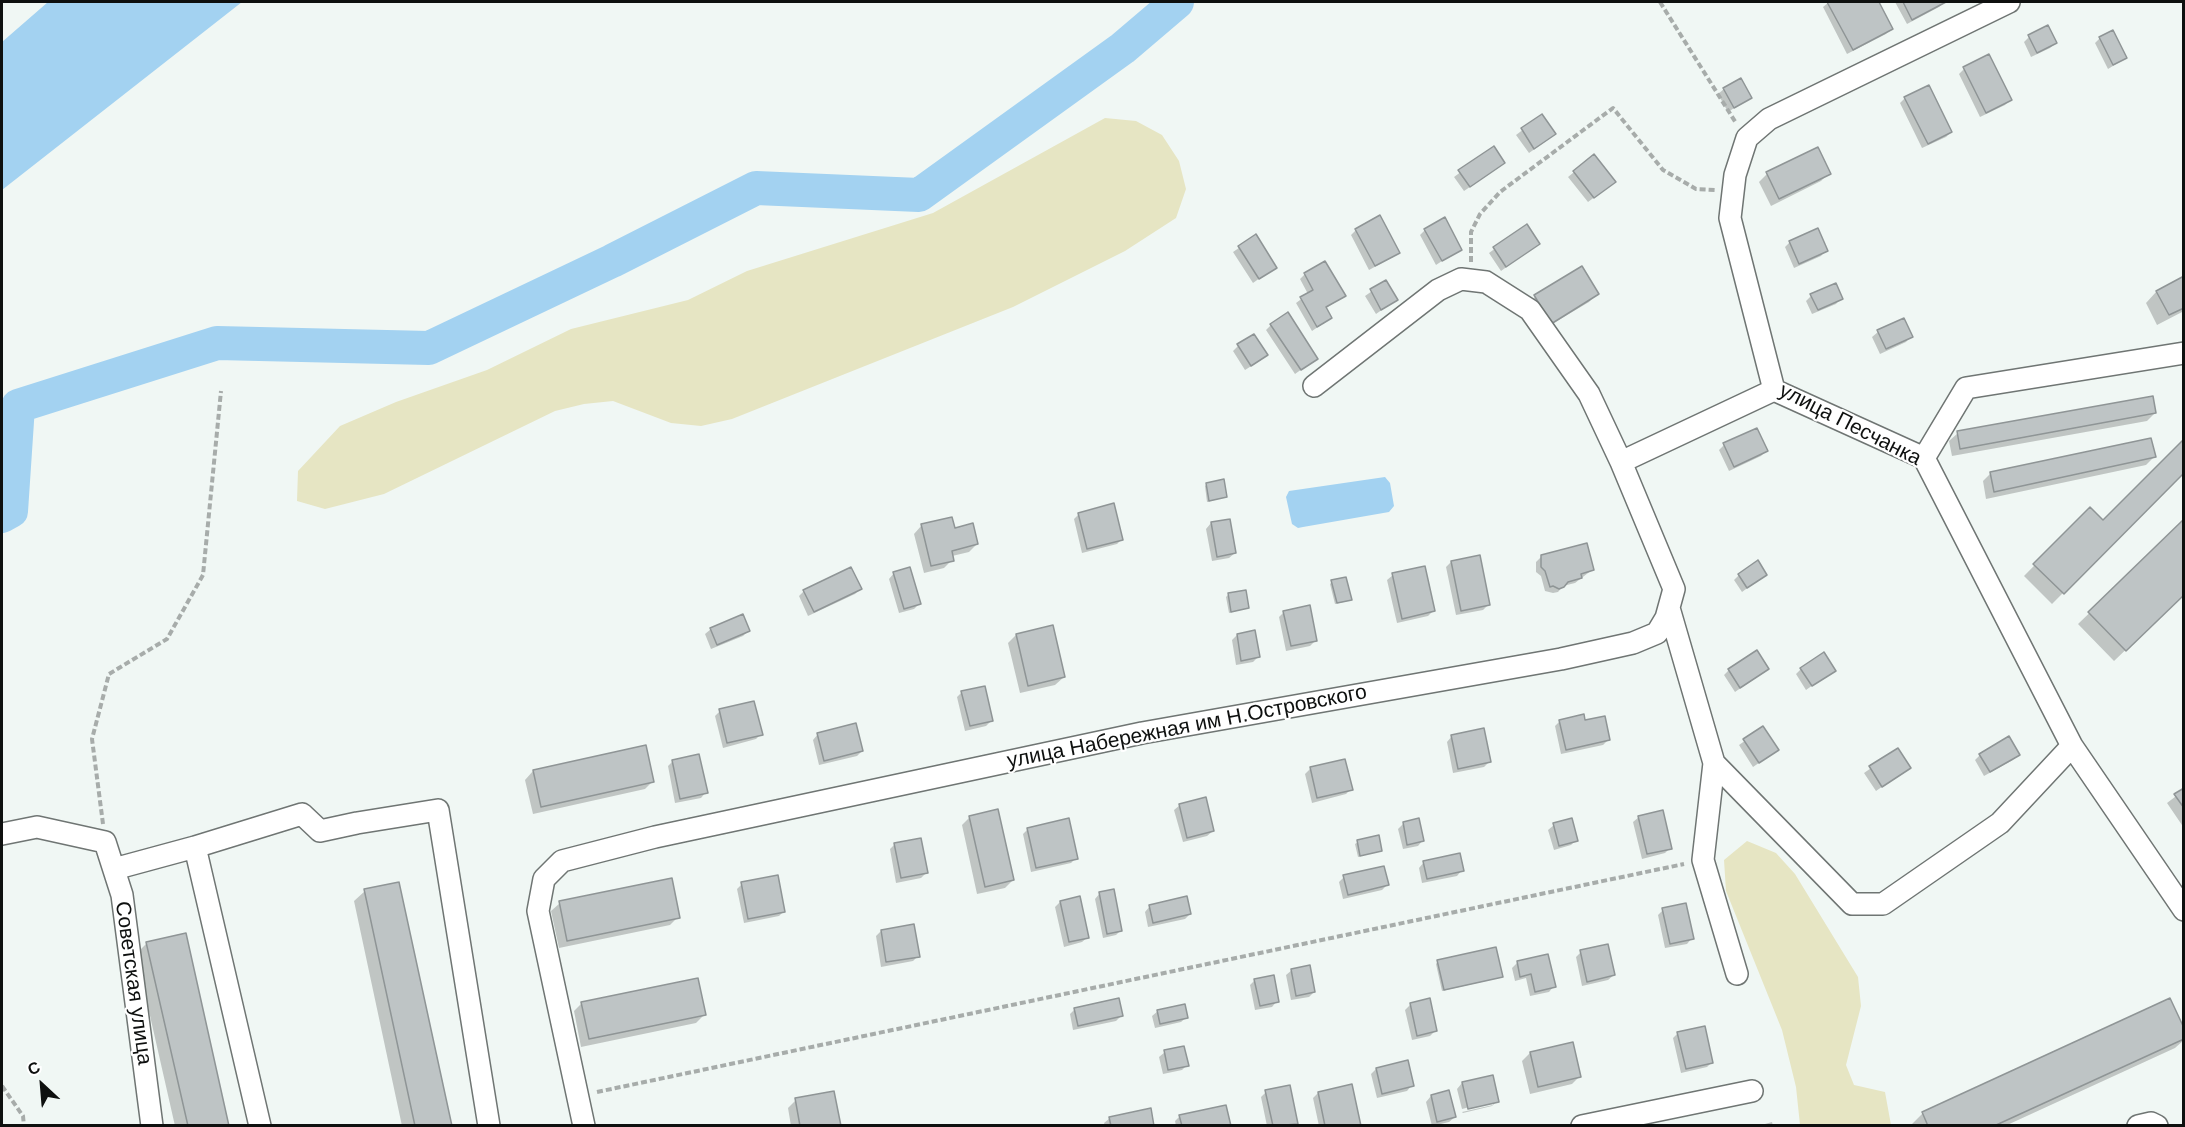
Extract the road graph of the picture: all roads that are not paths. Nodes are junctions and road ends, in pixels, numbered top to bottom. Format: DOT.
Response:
graph roads {
  1 [pos="2009,2"];
  2 [pos="2181,357"];
  3 [pos="1314,386"];
  4 [pos="1774,390"];
  5 [pos="1924,458"];
  6 [pos="1621,462"];
  7 [pos="1669,608"];
  8 [pos="2072,746"];
  9 [pos="1714,763"];
  10 [pos="2,834"];
  11 [pos="195,847"];
  12 [pos="114,869"];
  13 [pos="2184,910"];
  14 [pos="1737,974"];
  15 [pos="1752,1091"];
  16 [pos="152,1125"];
  17 [pos="260,1125"];
  18 [pos="489,1125"];
  19 [pos="584,1125"];
  20 [pos="1582,1125"];
  21 [pos="2138,1125"];
  22 [pos="2157,1125"];
  1 -- 4 [label="street, улица Песчанка"];
  2 -- 5 [label="street"];
  3 -- 6 [label="street, улица Набережная им Н.Островского"];
  4 -- 5 [label="street, улица Песчанка"];
  4 -- 6 [label="street"];
  5 -- 8 [label="street, улица Песчанка"];
  6 -- 7 [label="street, улица Набережная им Н.Островского"];
  7 -- 9 [label="street"];
  7 -- 19 [label="street, улица Набережная им Н.Островского"];
  8 -- 9 [label="street"];
  8 -- 13 [label="street, улица Песчанка"];
  9 -- 14 [label="street"];
  10 -- 12 [label="street, Советская улица"];
  11 -- 12 [label="street"];
  11 -- 17 [label="street"];
  11 -- 18 [label="street"];
  12 -- 16 [label="street, Советская улица"];
  15 -- 20 [label="street"];
  21 -- 22 [label="street"];
}
